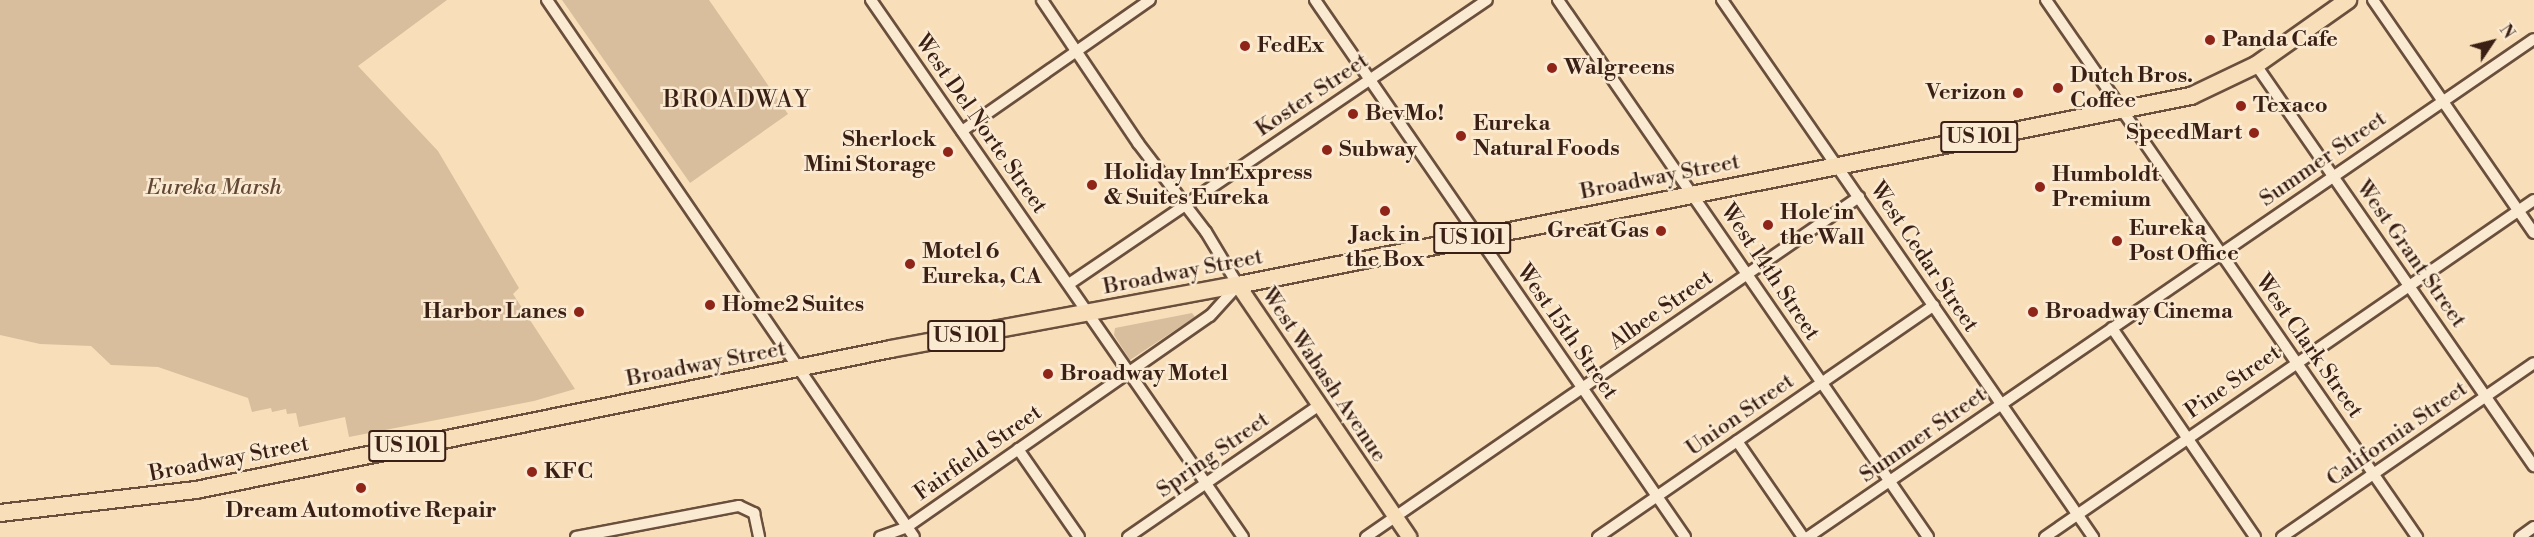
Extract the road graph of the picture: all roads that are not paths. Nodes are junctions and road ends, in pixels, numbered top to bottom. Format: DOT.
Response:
graph roads {
  1 [pos="547,0"];
  2 [pos="871,0"];
  3 [pos="1042,0"];
  4 [pos="1150,0"];
  5 [pos="1316,0"];
  6 [pos="1487,0"];
  7 [pos="1558,0"];
  8 [pos="1722,0"];
  9 [pos="2046,0"];
  10 [pos="2348,0"];
  11 [pos="2373,0"];
  12 [pos="2534,39"];
  13 [pos="1076,52"];
  14 [pos="2256,65"];
  15 [pos="1370,79"];
  16 [pos="2442,99"];
  17 [pos="2121,110"];
  18 [pos="962,131"];
  19 [pos="1838,165"];
  20 [pos="2333,176"];
  21 [pos="1692,193"];
  22 [pos="1859,197"];
  23 [pos="2534,200"];
  24 [pos="1184,207"];
  25 [pos="2519,211"];
  26 [pos="2534,233"];
  27 [pos="1477,237"];
  28 [pos="2221,253"];
  29 [pos="1748,274"];
  30 [pos="1069,284"];
  31 [pos="1238,285"];
  32 [pos="2408,285"];
  33 [pos="1934,305"];
  34 [pos="1089,313"];
  35 [pos="2112,328"];
  36 [pos="2297,362"];
  37 [pos="2534,363"];
  38 [pos="800,369"];
  39 [pos="1128,372"];
  40 [pos="1822,383"];
  41 [pos="1582,388"];
  42 [pos="2486,396"];
  43 [pos="2002,404"];
  44 [pos="1320,405"];
  45 [pos="2187,438"];
  46 [pos="1737,441"];
  47 [pos="1018,449"];
  48 [pos="2534,466"];
  49 [pos="2373,473"];
  50 [pos="1890,482"];
  51 [pos="1206,483"];
  52 [pos="1657,496"];
  53 [pos="0,513"];
  54 [pos="2077,514"];
  55 [pos="1395,517"];
  56 [pos="907,527"];
  57 [pos="2534,527"];
  58 [pos="601,535"];
  59 [pos="576,537"];
  60 [pos="759,537"];
  61 [pos="880,537"];
  62 [pos="914,537"];
  63 [pos="1079,537"];
  64 [pos="1128,537"];
  65 [pos="1243,537"];
  66 [pos="1366,537"];
  67 [pos="1409,537"];
  68 [pos="1598,537"];
  69 [pos="1685,537"];
  70 [pos="1803,537"];
  71 [pos="1808,537"];
  72 [pos="1928,537"];
  73 [pos="2045,537"];
  74 [pos="2093,537"];
  75 [pos="2255,537"];
  76 [pos="2282,537"];
  77 [pos="2417,537"];
  78 [pos="2520,537"];
  1 -- 38 [label="street"];
  2 -- 18 [label="street, West Del Norte Street"];
  3 -- 13 [label="street, West Wabash Avenue"];
  4 -- 13 [label="street"];
  5 -- 15 [label="street, West 15th Street"];
  6 -- 15 [label="street, Koster Street"];
  7 -- 21 [label="street, West 14th Street"];
  8 -- 19 [label="street, West Cedar Street"];
  9 -- 17 [label="street, West Clark Street"];
  10 -- 14 [label="highway, Broadway Street / US 101"];
  11 -- 16 [label="street"];
  12 -- 16 [label="street, Summer Street"];
  13 -- 18 [label="street"];
  13 -- 24 [label="street, West Wabash Avenue"];
  14 -- 17 [label="highway, Broadway Street / US 101"];
  14 -- 20 [label="street, West Grant Street"];
  15 -- 24 [label="street, Koster Street"];
  15 -- 27 [label="street, West 15th Street"];
  16 -- 20 [label="street, Summer Street"];
  16 -- 25 [label="street"];
  17 -- 19 [label="highway, Broadway Street / US 101"];
  17 -- 28 [label="street, West Clark Street"];
  18 -- 30 [label="street, West Del Norte Street"];
  19 -- 21 [label="highway, Broadway Street / US 101"];
  19 -- 22 [label="street, West Cedar Street"];
  20 -- 28 [label="street, Summer Street"];
  20 -- 32 [label="street, West Grant Street"];
  21 -- 27 [label="highway, Broadway Street / US 101"];
  21 -- 29 [label="street, West 14th Street"];
  22 -- 29 [label="street, Albee Street"];
  22 -- 33 [label="street, West Cedar Street"];
  23 -- 25 [label="street, Pine Street"];
  24 -- 30 [label="street, Koster Street"];
  24 -- 31 [label="street, West Wabash Avenue"];
  25 -- 26 [label="street"];
  25 -- 32 [label="street, Pine Street"];
  27 -- 31 [label="highway, Broadway Street / US 101"];
  27 -- 41 [label="street, West 15th Street"];
  28 -- 35 [label="street, Summer Street"];
  28 -- 36 [label="street, West Clark Street"];
  29 -- 40 [label="street, West 14th Street"];
  29 -- 41 [label="street, Albee Street"];
  30 -- 34 [label="street, West Del Norte Street"];
  31 -- 34 [label="highway, Broadway Street / US 101"];
  31 -- 39 [label="street, Fairfield Street"];
  31 -- 44 [label="main road, West Wabash Avenue"];
  32 -- 36 [label="street, Pine Street"];
  32 -- 42 [label="street, West Grant Street"];
  33 -- 40 [label="street, Union Street"];
  33 -- 43 [label="street, West Cedar Street"];
  34 -- 38 [label="highway, Broadway Street / US 101"];
  34 -- 39 [label="street, West Del Norte Street"];
  35 -- 43 [label="street, Summer Street"];
  35 -- 45 [label="street"];
  36 -- 45 [label="street, Pine Street"];
  36 -- 49 [label="street, West Clark Street"];
  37 -- 42 [label="street, California Street"];
  38 -- 53 [label="highway, Broadway Street / US 101"];
  38 -- 56 [label="street"];
  39 -- 47 [label="street, Fairfield Street"];
  39 -- 51 [label="street, West Del Norte Street"];
  40 -- 46 [label="street, Union Street"];
  40 -- 50 [label="street, West 14th Street"];
  41 -- 52 [label="street, West 15th Street"];
  41 -- 55 [label="street, Albee Street"];
  42 -- 48 [label="street, West Grant Street"];
  42 -- 49 [label="street, California Street"];
  43 -- 50 [label="street, Summer Street"];
  43 -- 54 [label="street, West Cedar Street"];
  44 -- 51 [label="street, Spring Street"];
  44 -- 55 [label="main road, West Wabash Avenue"];
  45 -- 54 [label="street, Pine Street"];
  45 -- 75 [label="street"];
  46 -- 52 [label="street, Union Street"];
  46 -- 70 [label="street"];
  47 -- 56 [label="street, Fairfield Street"];
  47 -- 63 [label="street"];
  49 -- 76 [label="street, California Street"];
  49 -- 77 [label="street, West Clark Street"];
  50 -- 71 [label="street, Summer Street"];
  50 -- 72 [label="street, West 14th Street"];
  51 -- 64 [label="street, Spring Street"];
  51 -- 65 [label="street, West Del Norte Street"];
  52 -- 68 [label="street, Union Street"];
  52 -- 69 [label="street, West 15th Street"];
  54 -- 73 [label="street, Pine Street"];
  54 -- 74 [label="street, West Cedar Street"];
  55 -- 66 [label="street, Albee Street"];
  55 -- 67 [label="main road, West Wabash Avenue"];
  56 -- 61 [label="street, Fairfield Street"];
  56 -- 62 [label="street"];
  57 -- 78 [label="street"];
  58 -- 59 [label="street"];
  58 -- 60 [label="street"];
}
